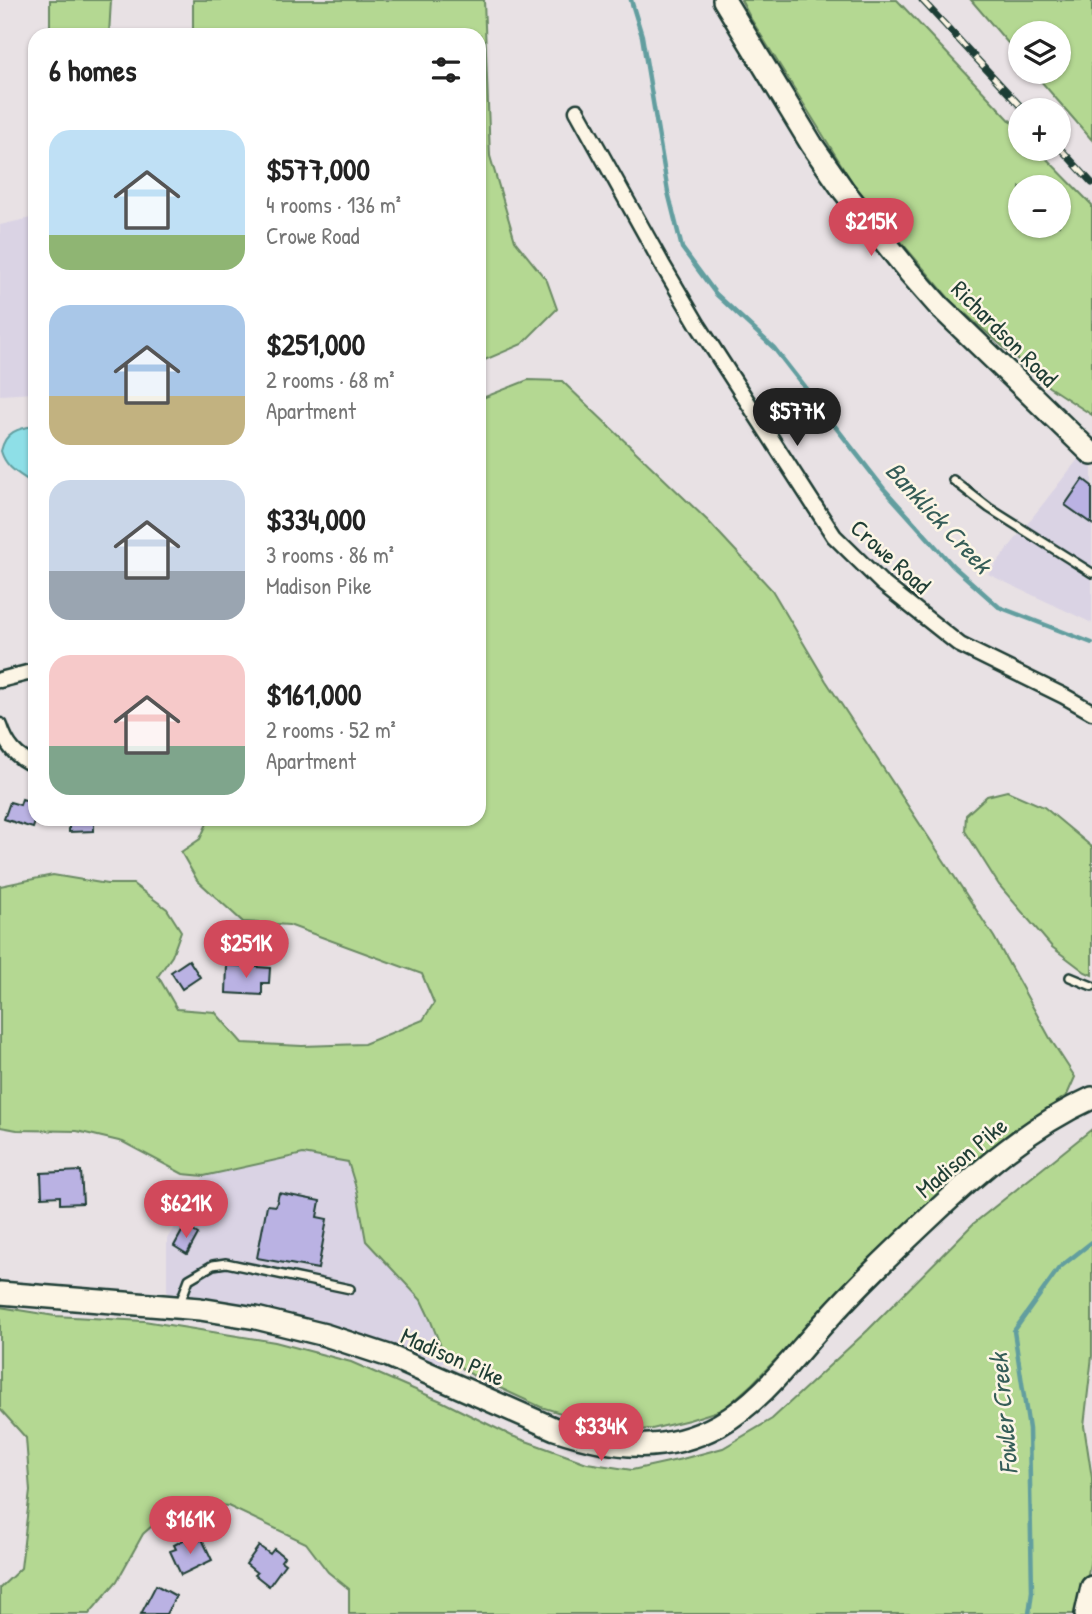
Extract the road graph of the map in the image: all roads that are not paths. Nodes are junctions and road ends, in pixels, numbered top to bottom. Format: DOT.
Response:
graph roads {
  1 [pos="724,0"];
  2 [pos="577,111"];
  3 [pos="1092,454"];
  4 [pos="953,480"];
  5 [pos="1092,573"];
  6 [pos="28,673"];
  7 [pos="0,680"];
  8 [pos="1092,712"];
  9 [pos="0,726"];
  10 [pos="28,762"];
  11 [pos="1070,977"];
  12 [pos="1092,986"];
  13 [pos="1092,1098"];
  14 [pos="350,1289"];
  15 [pos="0,1293"];
  16 [pos="179,1307"];
  17 [pos="1092,1587"];
  18 [pos="1086,1614"];
  1 -- 3 [label="street, Richardson Road"];
  2 -- 8 [label="street, Crowe Road"];
  4 -- 5 [label="lane"];
  6 -- 7 [label="street"];
  9 -- 10 [label="street"];
  11 -- 12 [label="lane"];
  13 -- 16 [label="street, Madison Pike"];
  14 -- 16 [label="lane"];
  15 -- 16 [label="street, Madison Pike"];
  17 -- 18 [label="street"];
}
